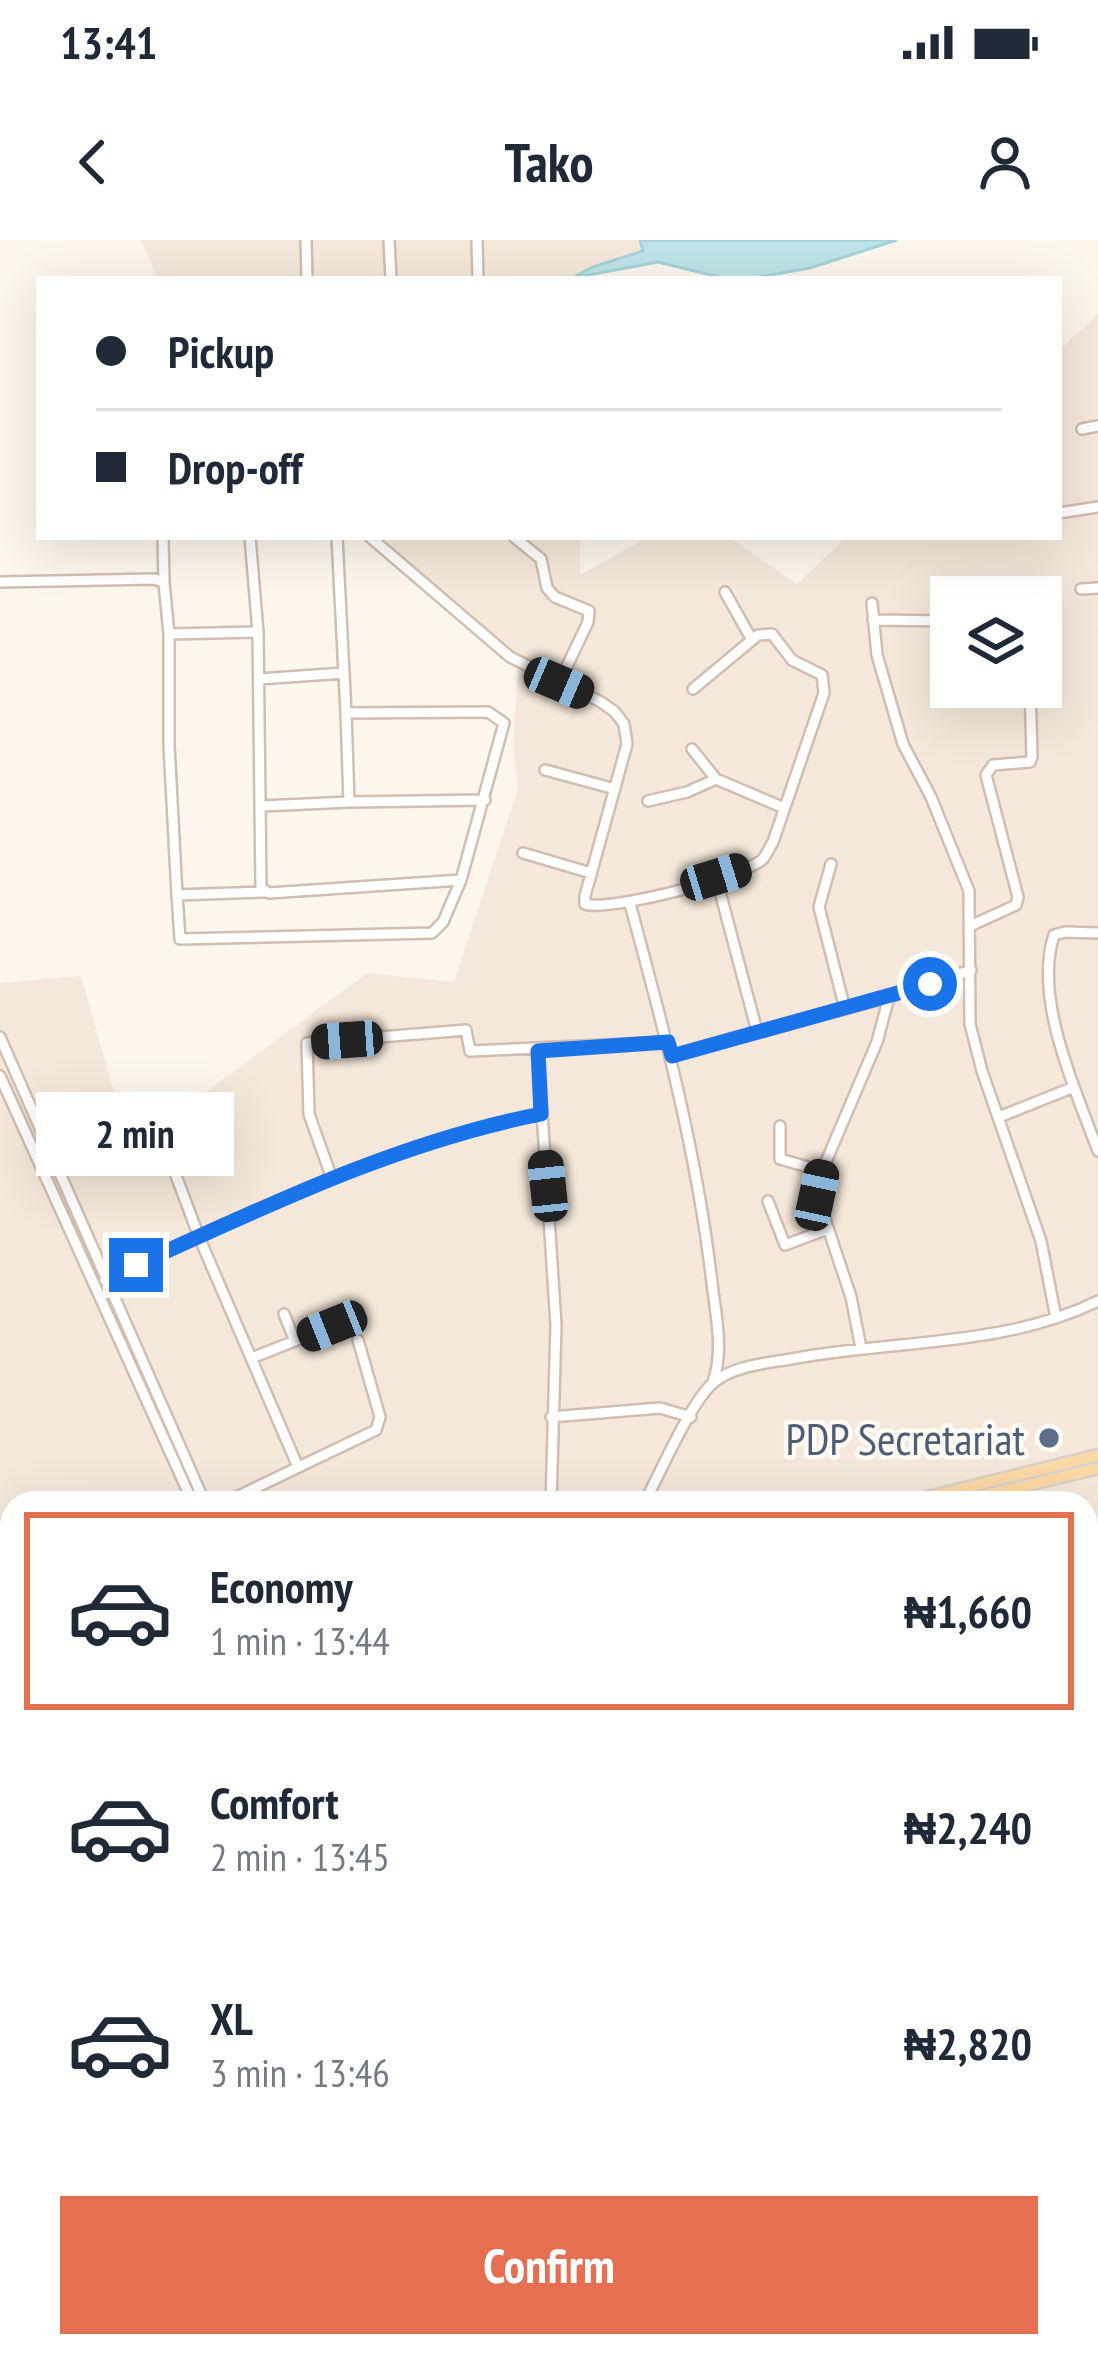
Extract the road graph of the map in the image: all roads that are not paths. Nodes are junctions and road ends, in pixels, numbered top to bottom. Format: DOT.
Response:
graph roads {
  1 [pos="306,240"];
  2 [pos="389,240"];
  3 [pos="476,240"];
  4 [pos="307,276"];
  5 [pos="391,276"];
  6 [pos="478,276"];
  7 [pos="1098,426"];
  8 [pos="1082,429"];
  9 [pos="1098,507"];
  10 [pos="1062,513"];
  11 [pos="163,540"];
  12 [pos="250,540"];
  13 [pos="337,540"];
  14 [pos="373,540"];
  15 [pos="518,540"];
  16 [pos="0,582"];
  17 [pos="164,583"];
  18 [pos="1098,588"];
  19 [pos="1081,589"];
  20 [pos="725,592"];
  21 [pos="872,603"];
  22 [pos="873,620"];
  23 [pos="930,621"];
  24 [pos="258,632"];
  25 [pos="169,634"];
  26 [pos="752,640"];
  27 [pos="344,673"];
  28 [pos="259,679"];
  29 [pos="559,683"];
  30 [pos="693,688"];
  31 [pos="1030,708"];
  32 [pos="346,713"];
  33 [pos="692,749"];
  34 [pos="545,770"];
  35 [pos="716,778"];
  36 [pos="615,789"];
  37 [pos="485,800"];
  38 [pos="648,801"];
  39 [pos="349,802"];
  40 [pos="262,806"];
  41 [pos="784,808"];
  42 [pos="523,853"];
  43 [pos="831,864"];
  44 [pos="591,873"];
  45 [pos="716,877"];
  46 [pos="461,880"];
  47 [pos="265,892"];
  48 [pos="177,895"];
  49 [pos="630,904"];
  50 [pos="970,926"];
  51 [pos="1098,933"];
  52 [pos="971,970"];
  53 [pos="889,997"];
  54 [pos="845,1009"];
  55 [pos="758,1031"];
  56 [pos="0,1037"];
  57 [pos="668,1042"];
  58 [pos="538,1051"];
  59 [pos="672,1056"];
  60 [pos="0,1076"];
  61 [pos="1075,1087"];
  62 [pos="153,1114"];
  63 [pos="541,1114"];
  64 [pos="999,1117"];
  65 [pos="780,1126"];
  66 [pos="1098,1151"];
  67 [pos="822,1171"];
  68 [pos="331,1176"];
  69 [pos="768,1201"];
  70 [pos="828,1228"];
  71 [pos="199,1237"];
  72 [pos="105,1280"];
  73 [pos="1098,1301"];
  74 [pos="284,1314"];
  75 [pos="1056,1318"];
  76 [pos="332,1326"];
  77 [pos="358,1340"];
  78 [pos="295,1341"];
  79 [pos="861,1348"];
  80 [pos="252,1358"];
  81 [pos="713,1382"];
  82 [pos="691,1417"];
  83 [pos="551,1418"];
  84 [pos="1098,1455"];
  85 [pos="298,1467"];
  86 [pos="1098,1468"];
  87 [pos="188,1491"];
  88 [pos="200,1491"];
  89 [pos="249,1491"];
  90 [pos="551,1491"];
  91 [pos="651,1491"];
  92 [pos="952,1491"];
  93 [pos="1018,1491"];
  1 -- 4 [label="street"];
  2 -- 5 [label="street"];
  3 -- 6 [label="street"];
  7 -- 8 [label="street"];
  9 -- 10 [label="street"];
  11 -- 17 [label="street"];
  12 -- 24 [label="street"];
  13 -- 27 [label="street"];
  14 -- 29 [label="street"];
  15 -- 29 [label="street"];
  16 -- 17 [label="street"];
  17 -- 25 [label="street"];
  18 -- 19 [label="street"];
  20 -- 26 [label="street"];
  21 -- 22 [label="street"];
  22 -- 23 [label="street"];
  22 -- 50 [label="street"];
  24 -- 25 [label="street"];
  24 -- 28 [label="street"];
  25 -- 48 [label="street"];
  26 -- 30 [label="street"];
  26 -- 41 [label="street"];
  27 -- 28 [label="street"];
  27 -- 32 [label="street"];
  28 -- 40 [label="street"];
  29 -- 36 [label="street"];
  31 -- 50 [label="street"];
  32 -- 37 [label="street"];
  32 -- 39 [label="street"];
  33 -- 35 [label="street"];
  34 -- 36 [label="street"];
  35 -- 38 [label="street"];
  35 -- 41 [label="street"];
  36 -- 44 [label="street"];
  37 -- 39 [label="street"];
  37 -- 46 [label="street"];
  39 -- 40 [label="street"];
  40 -- 47 [label="street"];
  41 -- 45 [label="street"];
  42 -- 44 [label="street"];
  43 -- 54 [label="street"];
  44 -- 49 [label="street"];
  45 -- 49 [label="street"];
  45 -- 55 [label="street"];
  46 -- 47 [label="street"];
  46 -- 48 [label="street"];
  47 -- 48 [label="street"];
  49 -- 57 [label="street"];
  50 -- 52 [label="street"];
  51 -- 61 [label="street"];
  52 -- 53 [label="street"];
  52 -- 64 [label="street"];
  53 -- 54 [label="street"];
  53 -- 67 [label="street"];
  54 -- 55 [label="street"];
  55 -- 59 [label="street"];
  56 -- 72 [label="street"];
  57 -- 58 [label="street"];
  57 -- 59 [label="street"];
  58 -- 63 [label="street"];
  58 -- 68 [label="street"];
  59 -- 81 [label="street"];
  60 -- 87 [label="street"];
  61 -- 64 [label="street"];
  61 -- 66 [label="street"];
  62 -- 71 [label="street"];
  63 -- 68 [label="street"];
  63 -- 83 [label="street"];
  64 -- 75 [label="street"];
  65 -- 67 [label="street"];
  67 -- 70 [label="street"];
  68 -- 71 [label="street"];
  69 -- 70 [label="street"];
  70 -- 79 [label="street"];
  71 -- 72 [label="street"];
  71 -- 80 [label="street"];
  72 -- 88 [label="street"];
  73 -- 75 [label="street"];
  74 -- 78 [label="street"];
  75 -- 79 [label="street"];
  76 -- 78 [label="street"];
  77 -- 85 [label="street"];
  78 -- 80 [label="street"];
  79 -- 81 [label="street"];
  80 -- 85 [label="street"];
  81 -- 82 [label="street"];
  82 -- 83 [label="street"];
  82 -- 91 [label="street"];
  83 -- 90 [label="street"];
  84 -- 92 [label="main road"];
  85 -- 89 [label="street"];
  86 -- 93 [label="main road"];
}
